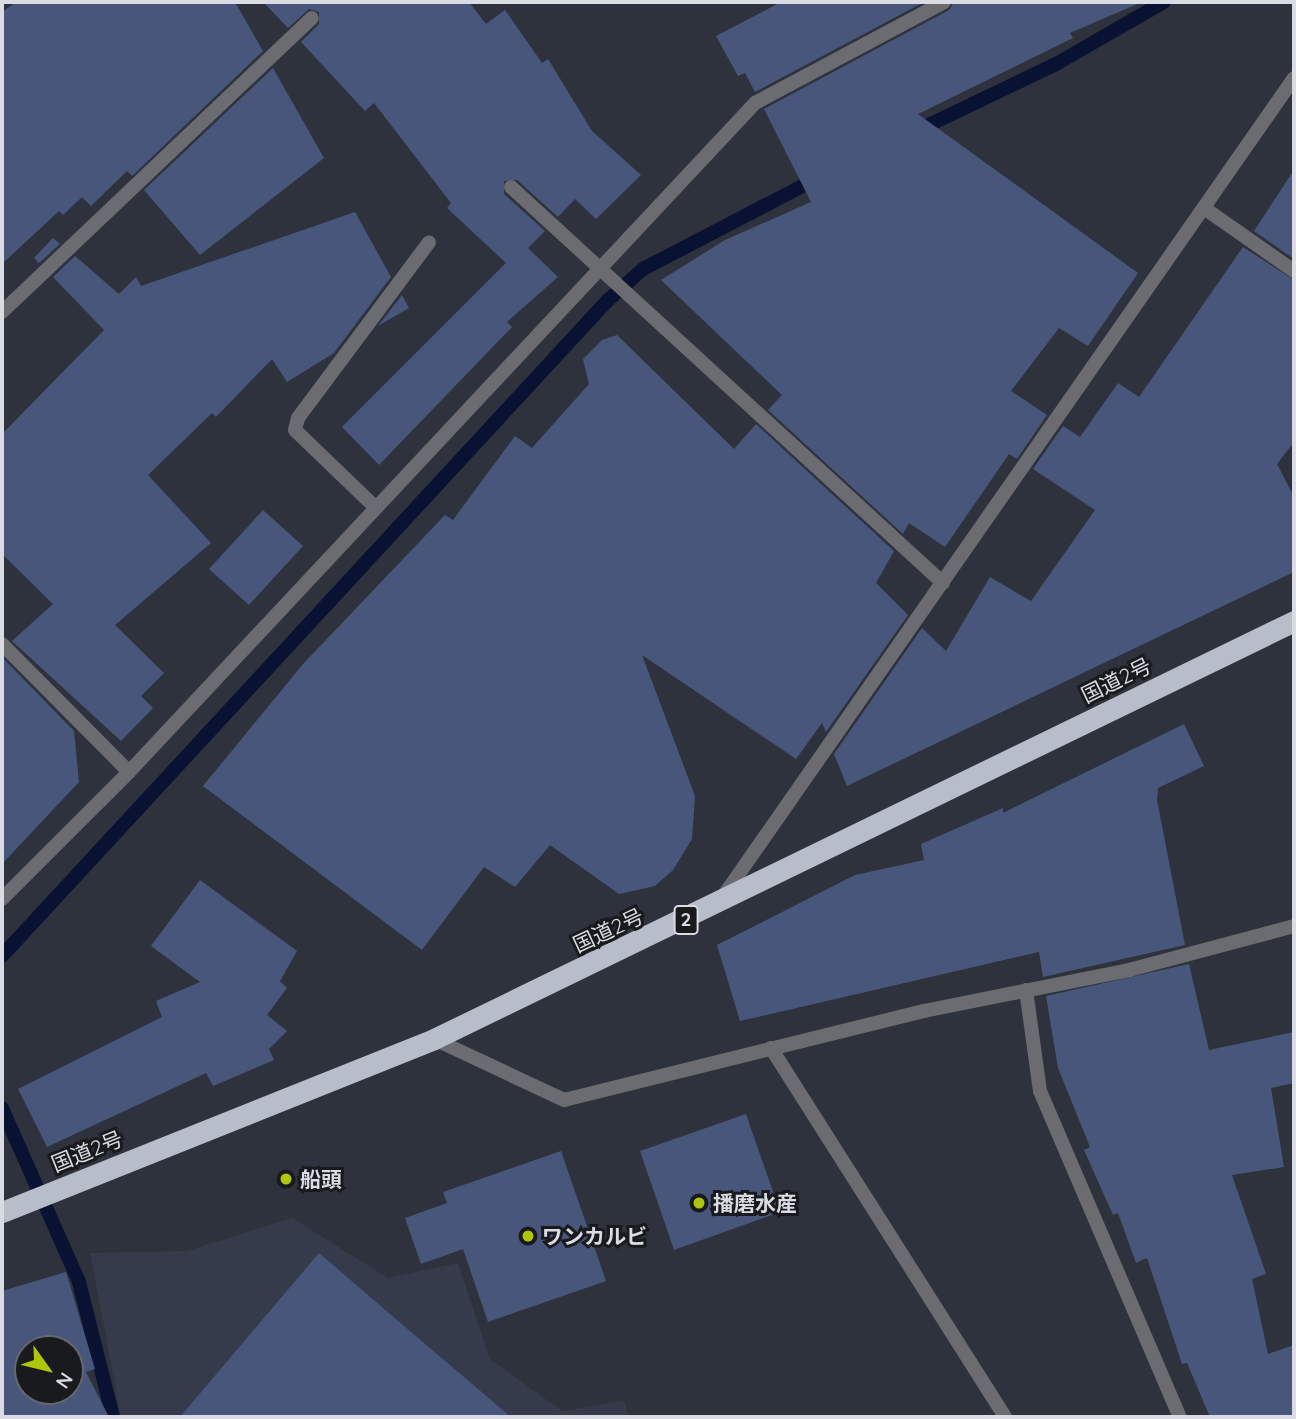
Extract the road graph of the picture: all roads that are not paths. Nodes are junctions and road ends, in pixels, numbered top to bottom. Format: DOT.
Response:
graph roads {
  1 [pos="944,2"];
  2 [pos="312,18"];
  3 [pos="1294,78"];
  4 [pos="511,187"];
  5 [pos="1204,208"];
  6 [pos="429,242"];
  7 [pos="1294,271"];
  8 [pos="603,272"];
  9 [pos="2,312"];
  10 [pos="376,508"];
  11 [pos="943,583"];
  12 [pos="1294,621"];
  13 [pos="2,644"];
  14 [pos="129,772"];
  15 [pos="2,898"];
  16 [pos="716,906"];
  17 [pos="1294,926"];
  18 [pos="1026,990"];
  19 [pos="433,1040"];
  20 [pos="771,1048"];
  21 [pos="2,1212"];
  22 [pos="1005,1417"];
  23 [pos="1180,1417"];
  1 -- 8 [label="street"];
  2 -- 9 [label="street"];
  3 -- 5 [label="street"];
  4 -- 8 [label="street"];
  5 -- 7 [label="street"];
  5 -- 11 [label="street"];
  6 -- 10 [label="street"];
  8 -- 10 [label="street"];
  8 -- 11 [label="street"];
  10 -- 14 [label="street"];
  11 -- 16 [label="street"];
  12 -- 16 [label="highway, 国道2号 / 2"];
  13 -- 14 [label="street"];
  14 -- 15 [label="street"];
  16 -- 19 [label="highway, 国道2号 / 2"];
  17 -- 18 [label="street"];
  18 -- 20 [label="street"];
  18 -- 23 [label="street"];
  19 -- 20 [label="street"];
  19 -- 21 [label="highway, 国道2号 / 2"];
  20 -- 22 [label="street"];
}
